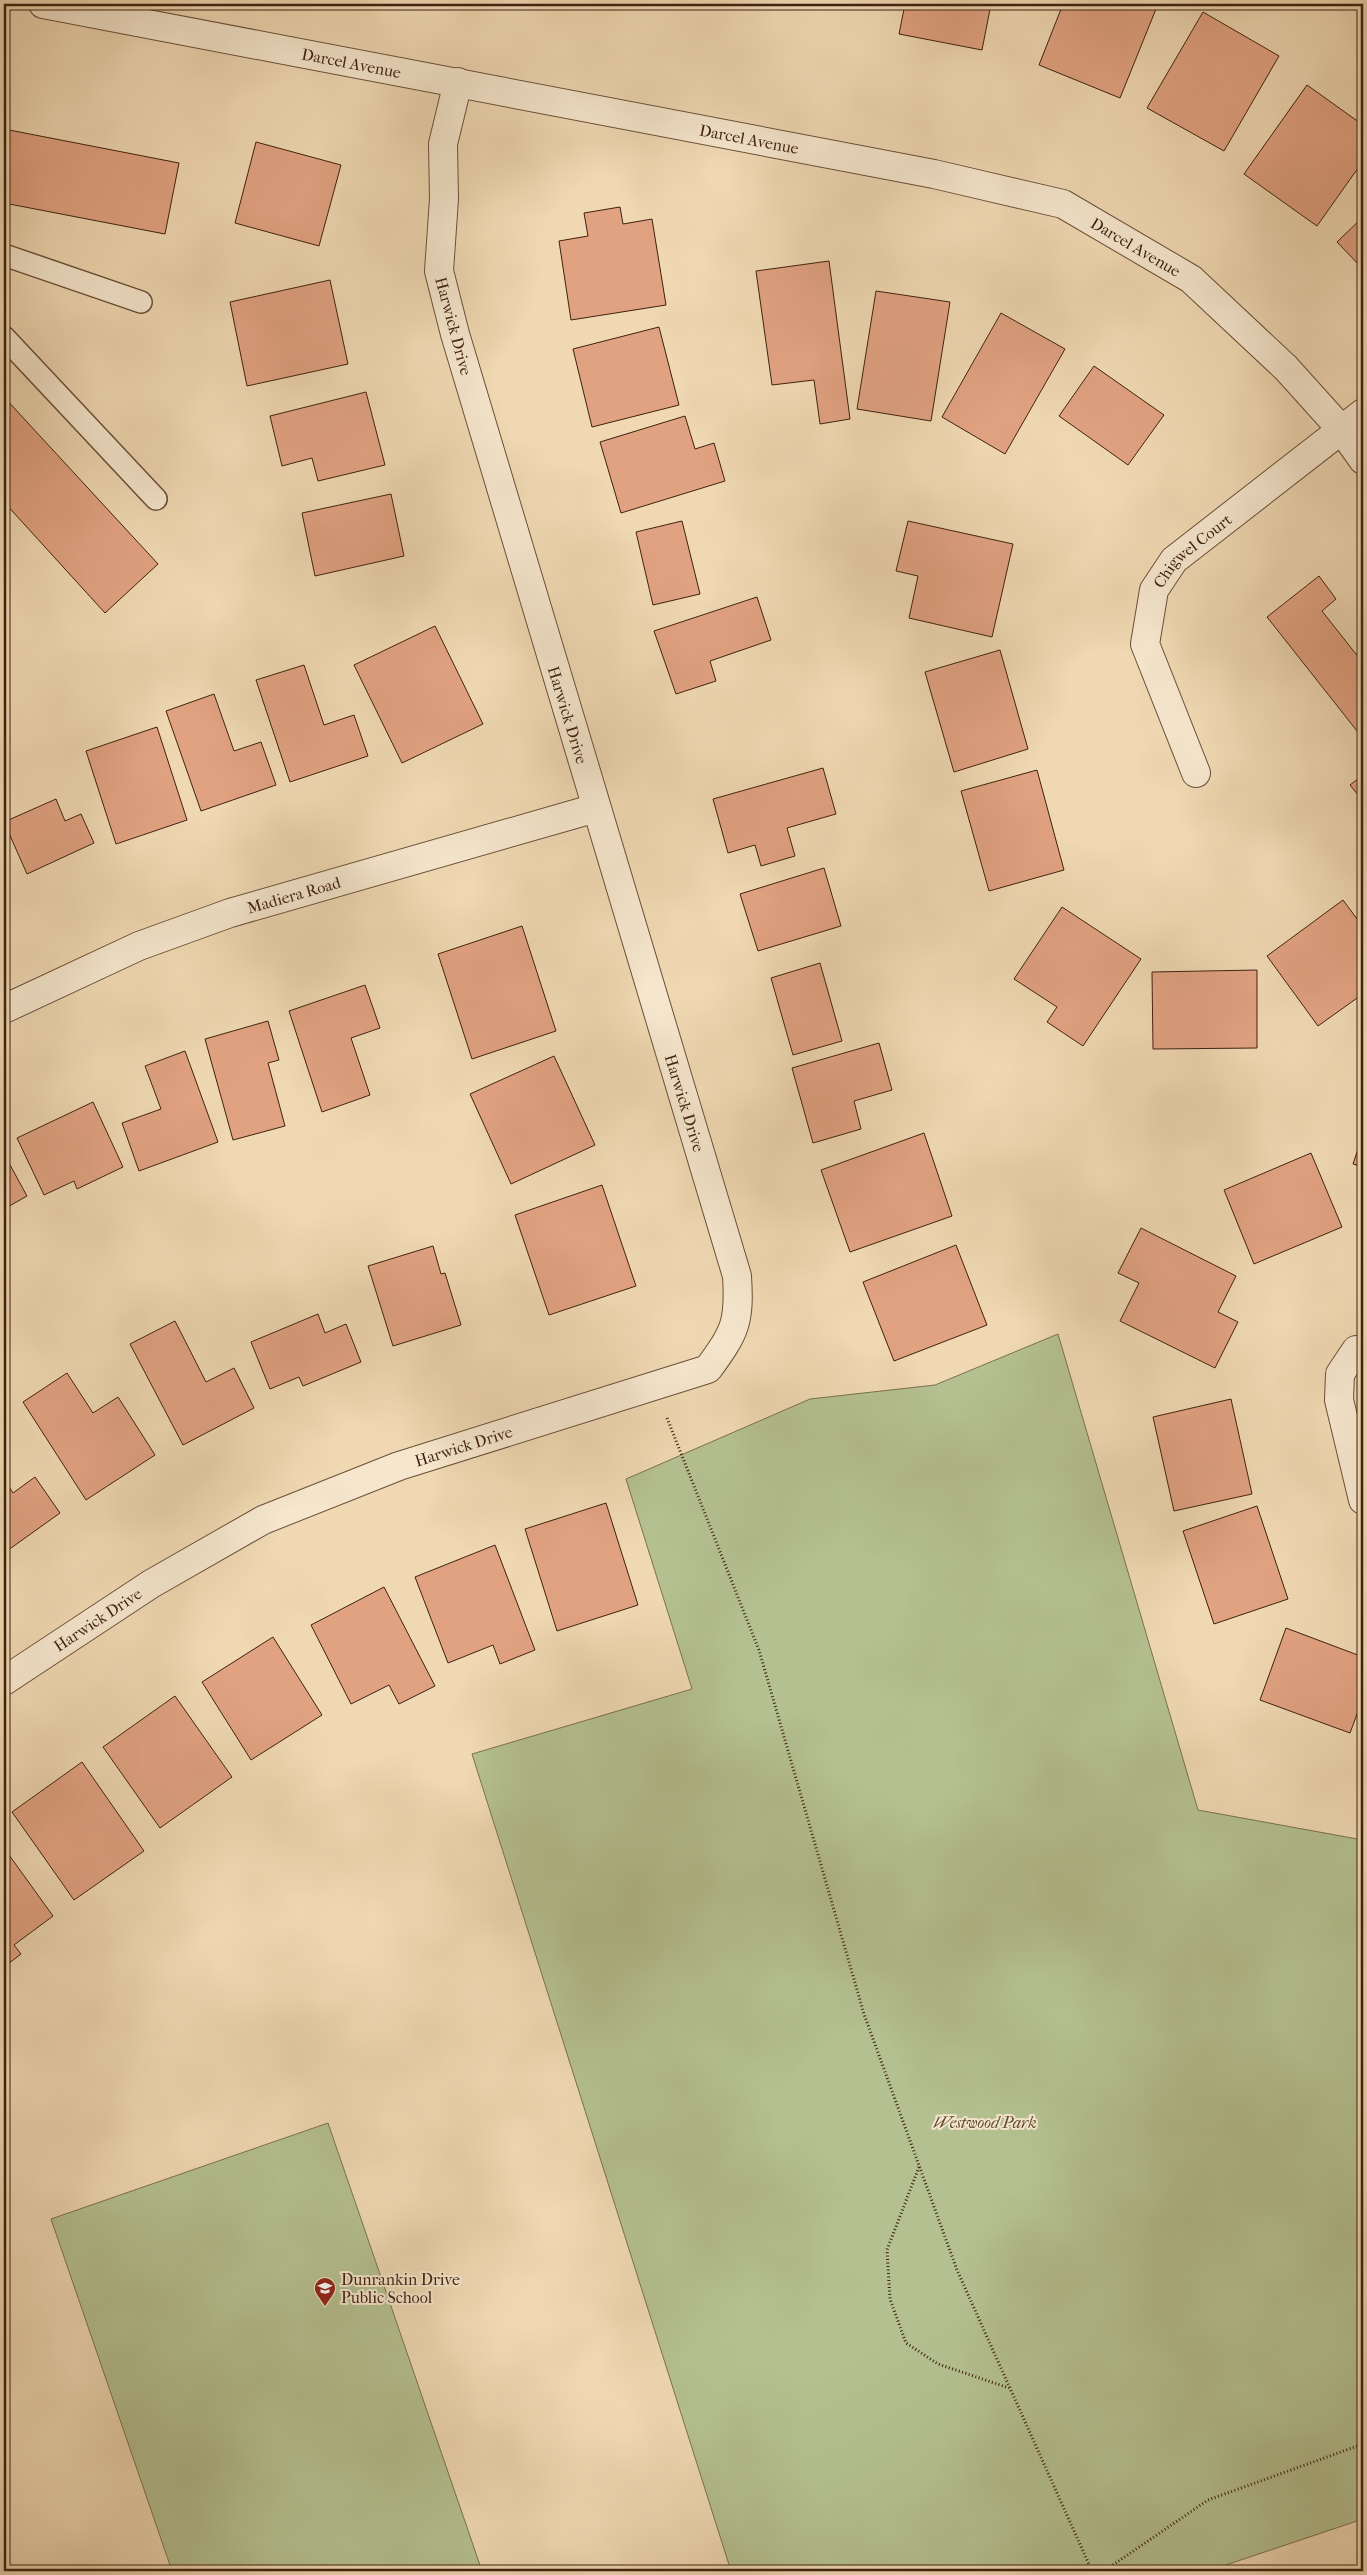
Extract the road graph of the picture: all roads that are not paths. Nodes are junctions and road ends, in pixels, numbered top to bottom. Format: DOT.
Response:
graph roads {
  1 [pos="43,4"];
  2 [pos="458,82"];
  3 [pos="4,255"];
  4 [pos="141,302"];
  5 [pos="4,337"];
  6 [pos="1363,413"];
  7 [pos="1341,429"];
  8 [pos="1363,460"];
  9 [pos="156,499"];
  10 [pos="1196,773"];
  11 [pos="596,808"];
  12 [pos="4,1010"];
  13 [pos="1363,1352"];
  14 [pos="1363,1500"];
  15 [pos="4,1682"];
  1 -- 2 [label="street, Darcel Avenue"];
  2 -- 7 [label="street, Darcel Avenue"];
  2 -- 11 [label="street, Harwick Drive"];
  3 -- 4 [label="lane"];
  5 -- 9 [label="lane"];
  6 -- 7 [label="street, Chigwel Court"];
  7 -- 8 [label="street, Darcel Avenue"];
  7 -- 10 [label="street, Chigwel Court"];
  11 -- 12 [label="street, Madiera Road"];
  11 -- 15 [label="street, Harwick Drive"];
  13 -- 14 [label="street"];
}
